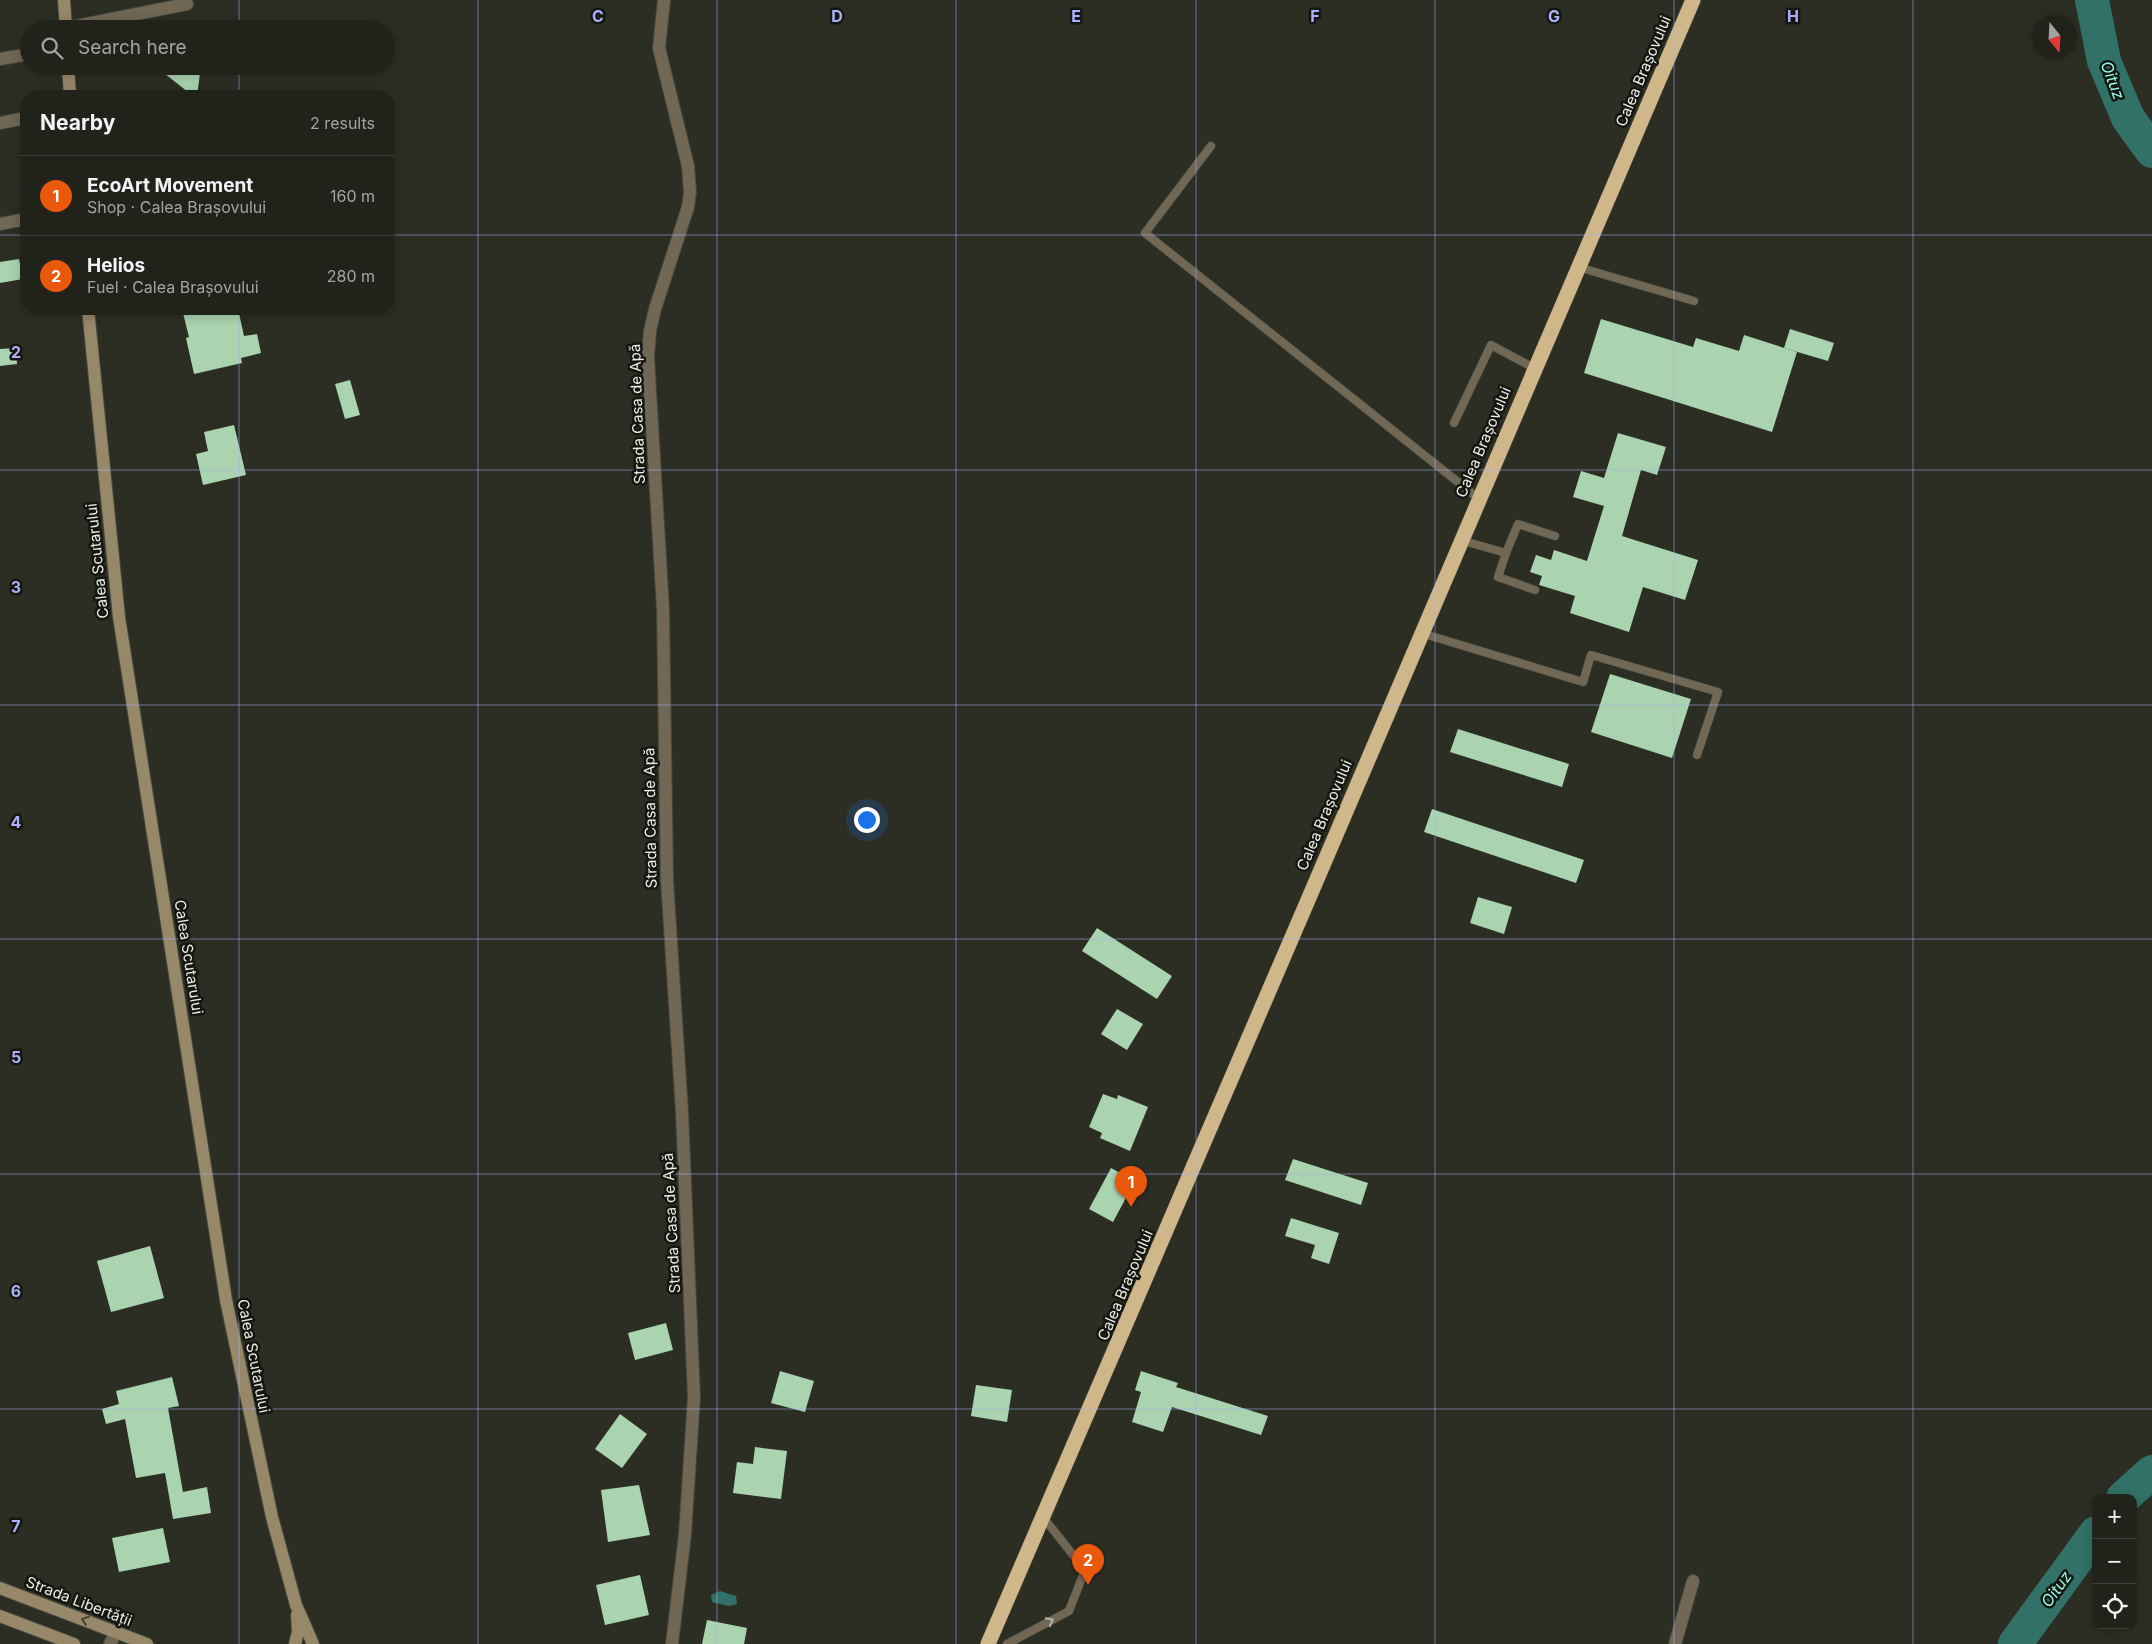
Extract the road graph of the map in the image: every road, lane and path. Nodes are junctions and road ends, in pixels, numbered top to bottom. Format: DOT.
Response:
graph roads {
  1 [pos="64,0"];
  2 [pos="664,0"];
  3 [pos="1693,0"];
  4 [pos="187,4"];
  5 [pos="65,20"];
  6 [pos="106,20"];
  7 [pos="20,56"];
  8 [pos="0,59"];
  9 [pos="69,75"];
  10 [pos="70,90"];
  11 [pos="20,119"];
  12 [pos="0,123"];
  13 [pos="1211,146"];
  14 [pos="20,220"];
  15 [pos="0,224"];
  16 [pos="1578,267"];
  17 [pos="1694,301"];
  18 [pos="89,315"];
  19 [pos="1534,368"];
  20 [pos="1454,423"];
  21 [pos="1478,498"];
  22 [pos="1555,536"];
  23 [pos="1460,540"];
  24 [pos="1506,553"];
  25 [pos="1535,590"];
  26 [pos="1421,633"];
  27 [pos="1697,755"];
  28 [pos="1043,1517"];
  29 [pos="1693,1581"];
  30 [pos="0,1588"];
  31 [pos="296,1605"];
  32 [pos="0,1616"];
  33 [pos="113,1638"];
  34 [pos="74,1644"];
  35 [pos="147,1644"];
  36 [pos="295,1644"];
  37 [pos="313,1644"];
  38 [pos="672,1644"];
  39 [pos="988,1644"];
  40 [pos="1007,1644"];
  41 [pos="1675,1644"];
  1 -- 5 [label="main road"];
  2 -- 38 [label="street, Strada Casa de Apă"];
  3 -- 16 [label="highway, Calea Brașovului"];
  4 -- 6 [label="street"];
  7 -- 8 [label="street"];
  9 -- 10 [label="main road"];
  11 -- 12 [label="street"];
  13 -- 21 [label="lane"];
  14 -- 15 [label="street"];
  16 -- 17 [label="lane"];
  16 -- 19 [label="highway, Calea Brașovului"];
  18 -- 31 [label="main road, Calea Scutarului"];
  19 -- 20 [label="lane"];
  19 -- 21 [label="highway, Calea Brașovului"];
  21 -- 23 [label="highway, Calea Brașovului"];
  22 -- 24 [label="lane"];
  23 -- 24 [label="lane"];
  23 -- 26 [label="highway, Calea Brașovului"];
  24 -- 25 [label="lane"];
  26 -- 27 [label="lane"];
  26 -- 28 [label="highway, Calea Brașovului"];
  28 -- 39 [label="highway, Calea Brașovului"];
  40 -- 28 [label="lane, one-way"];
  29 -- 41 [label="street"];
  33 -- 30 [label="main road, Strada Libertății, one-way"];
  31 -- 36 [label="main road, Calea Scutarului"];
  31 -- 37 [label="main road, Calea Scutarului"];
  32 -- 34 [label="main road"];
  33 -- 35 [label="main road, Strada Libertății"];
}
